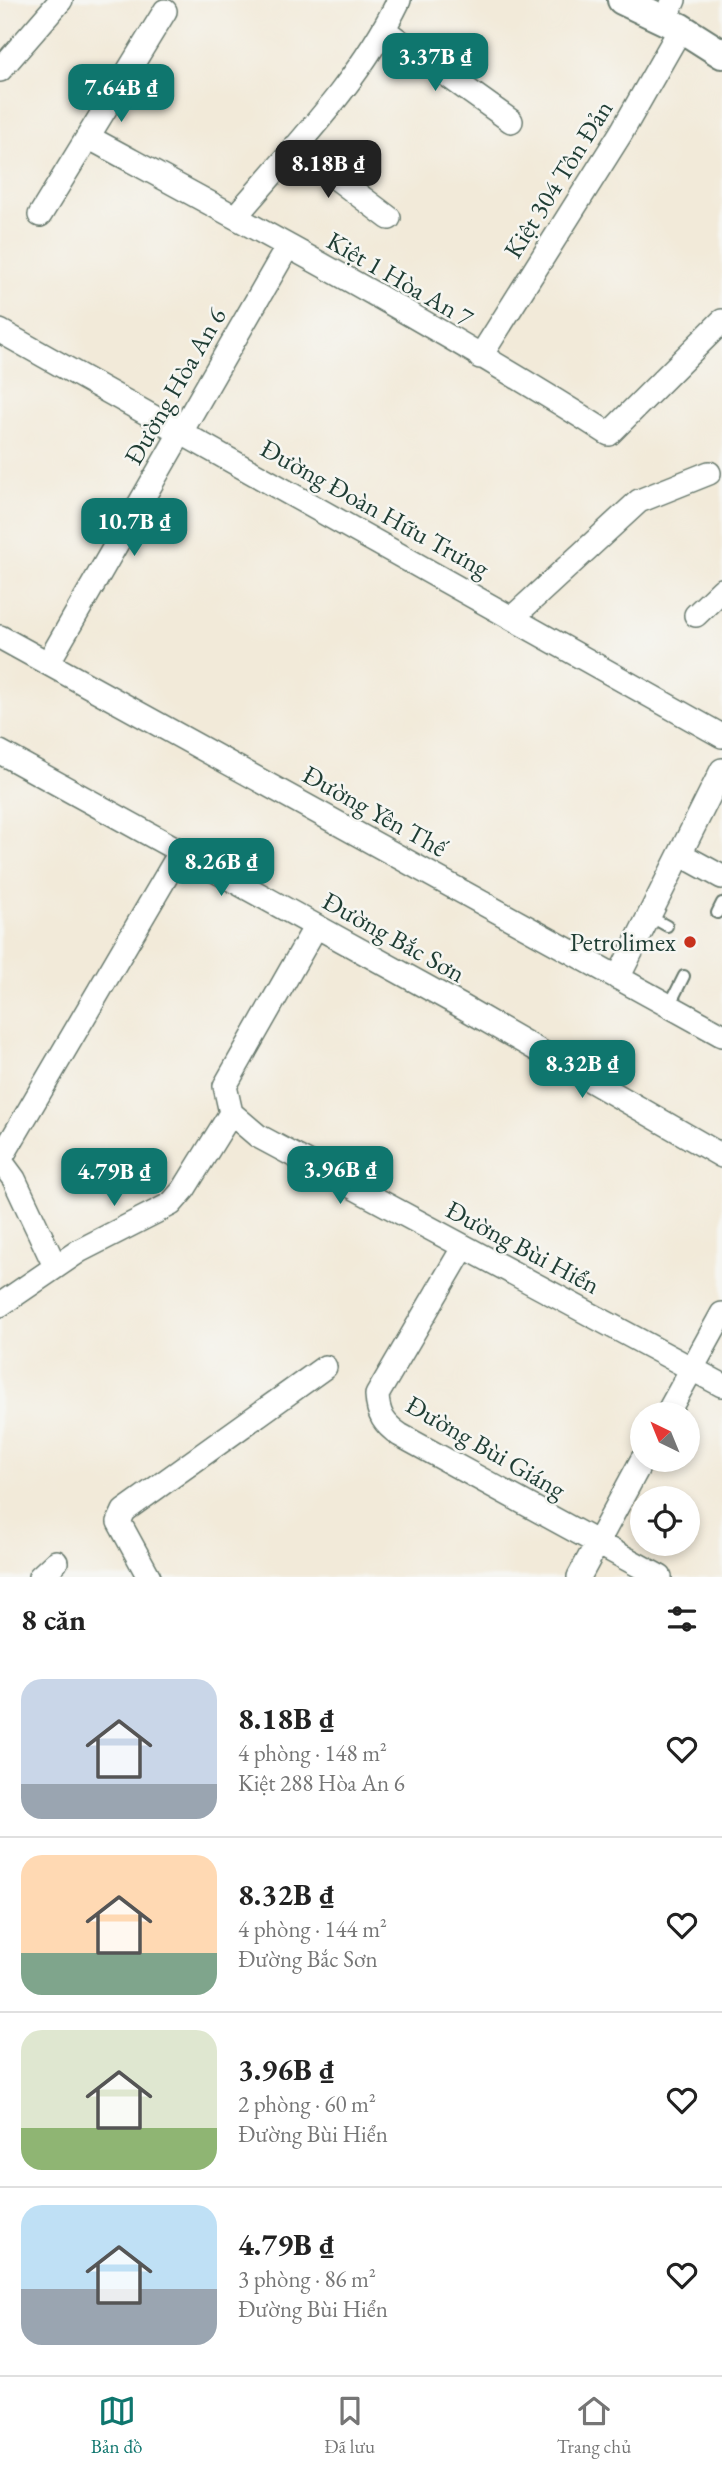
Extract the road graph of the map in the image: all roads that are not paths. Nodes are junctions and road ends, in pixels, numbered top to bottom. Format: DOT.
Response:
graph roads {
  1 [pos="61,0"];
  2 [pos="399,0"];
  3 [pos="622,0"];
  4 [pos="165,11"];
  5 [pos="673,16"];
  6 [pos="384,30"];
  7 [pos="722,54"];
  8 [pos="0,70"];
  9 [pos="511,121"];
  10 [pos="88,137"];
  11 [pos="295,147"];
  12 [pos="40,215"];
  13 [pos="235,217"];
  14 [pos="389,218"];
  15 [pos="288,246"];
  16 [pos="722,321"];
  17 [pos="0,331"];
  18 [pos="480,357"];
  19 [pos="182,432"];
  20 [pos="709,473"];
  21 [pos="722,590"];
  22 [pos="696,615"];
  23 [pos="512,618"];
  24 [pos="0,637"];
  25 [pos="48,663"];
  26 [pos="721,732"];
  27 [pos="0,752"];
  28 [pos="722,770"];
  29 [pos="181,851"];
  30 [pos="680,854"];
  31 [pos="722,877"];
  32 [pos="316,926"];
  33 [pos="684,976"];
  34 [pos="618,978"];
  35 [pos="669,1006"];
  36 [pos="722,1035"];
  37 [pos="231,1113"];
  38 [pos="722,1156"];
  39 [pos="463,1248"];
  40 [pos="55,1266"];
  41 [pos="0,1305"];
  42 [pos="722,1314"];
  43 [pos="325,1367"];
  44 [pos="692,1368"];
  45 [pos="722,1385"];
  46 [pos="674,1402"];
  47 [pos="635,1472"];
  48 [pos="597,1542"];
  49 [pos="149,1577"];
  50 [pos="579,1577"];
  51 [pos="660,1577"];
  1 -- 8 [label="street"];
  2 -- 6 [label="street"];
  3 -- 5 [label="street"];
  4 -- 10 [label="street"];
  5 -- 7 [label="street"];
  5 -- 18 [label="street, Kiệt 304 Tôn Đản"];
  6 -- 9 [label="street"];
  6 -- 11 [label="street"];
  10 -- 12 [label="street"];
  10 -- 13 [label="street, Kiệt 1 Hòa An 7"];
  11 -- 13 [label="street"];
  11 -- 14 [label="street"];
  13 -- 15 [label="street, Kiệt 1 Hòa An 7"];
  15 -- 18 [label="street, Kiệt 1 Hòa An 7"];
  15 -- 19 [label="street, Đường Hòa An 6"];
  16 -- 18 [label="street, Kiệt 1 Hòa An 7"];
  17 -- 19 [label="street, Đường Đoàn Hữu Trưng"];
  19 -- 23 [label="street, Đường Đoàn Hữu Trưng"];
  19 -- 25 [label="street, Đường Hòa An 6"];
  20 -- 23 [label="street"];
  21 -- 22 [label="street"];
  23 -- 26 [label="street, Đường Đoàn Hữu Trưng"];
  24 -- 25 [label="street, Đường Yên Thế"];
  25 -- 34 [label="street, Đường Yên Thế"];
  27 -- 29 [label="street, Đường Bắc Sơn"];
  28 -- 30 [label="street"];
  29 -- 32 [label="street, Đường Bắc Sơn"];
  29 -- 40 [label="street"];
  30 -- 31 [label="street"];
  30 -- 34 [label="street"];
  32 -- 37 [label="street"];
  32 -- 38 [label="street, Đường Bắc Sơn"];
  33 -- 35 [label="lane"];
  34 -- 35 [label="street, Đường Yên Thế"];
  35 -- 36 [label="street, Đường Yên Thế"];
  37 -- 39 [label="street, Đường Bùi Hiển"];
  37 -- 40 [label="street"];
  39 -- 44 [label="street, Đường Bùi Hiển"];
  39 -- 48 [label="street, Đường Bùi Giáng"];
  40 -- 41 [label="street"];
  42 -- 44 [label="street"];
  43 -- 49 [label="street"];
  44 -- 45 [label="street, Đường Bùi Hiển"];
  44 -- 46 [label="street"];
  47 -- 48 [label="street"];
  48 -- 50 [label="street"];
  48 -- 51 [label="street, Đường Bùi Giáng"];
}
